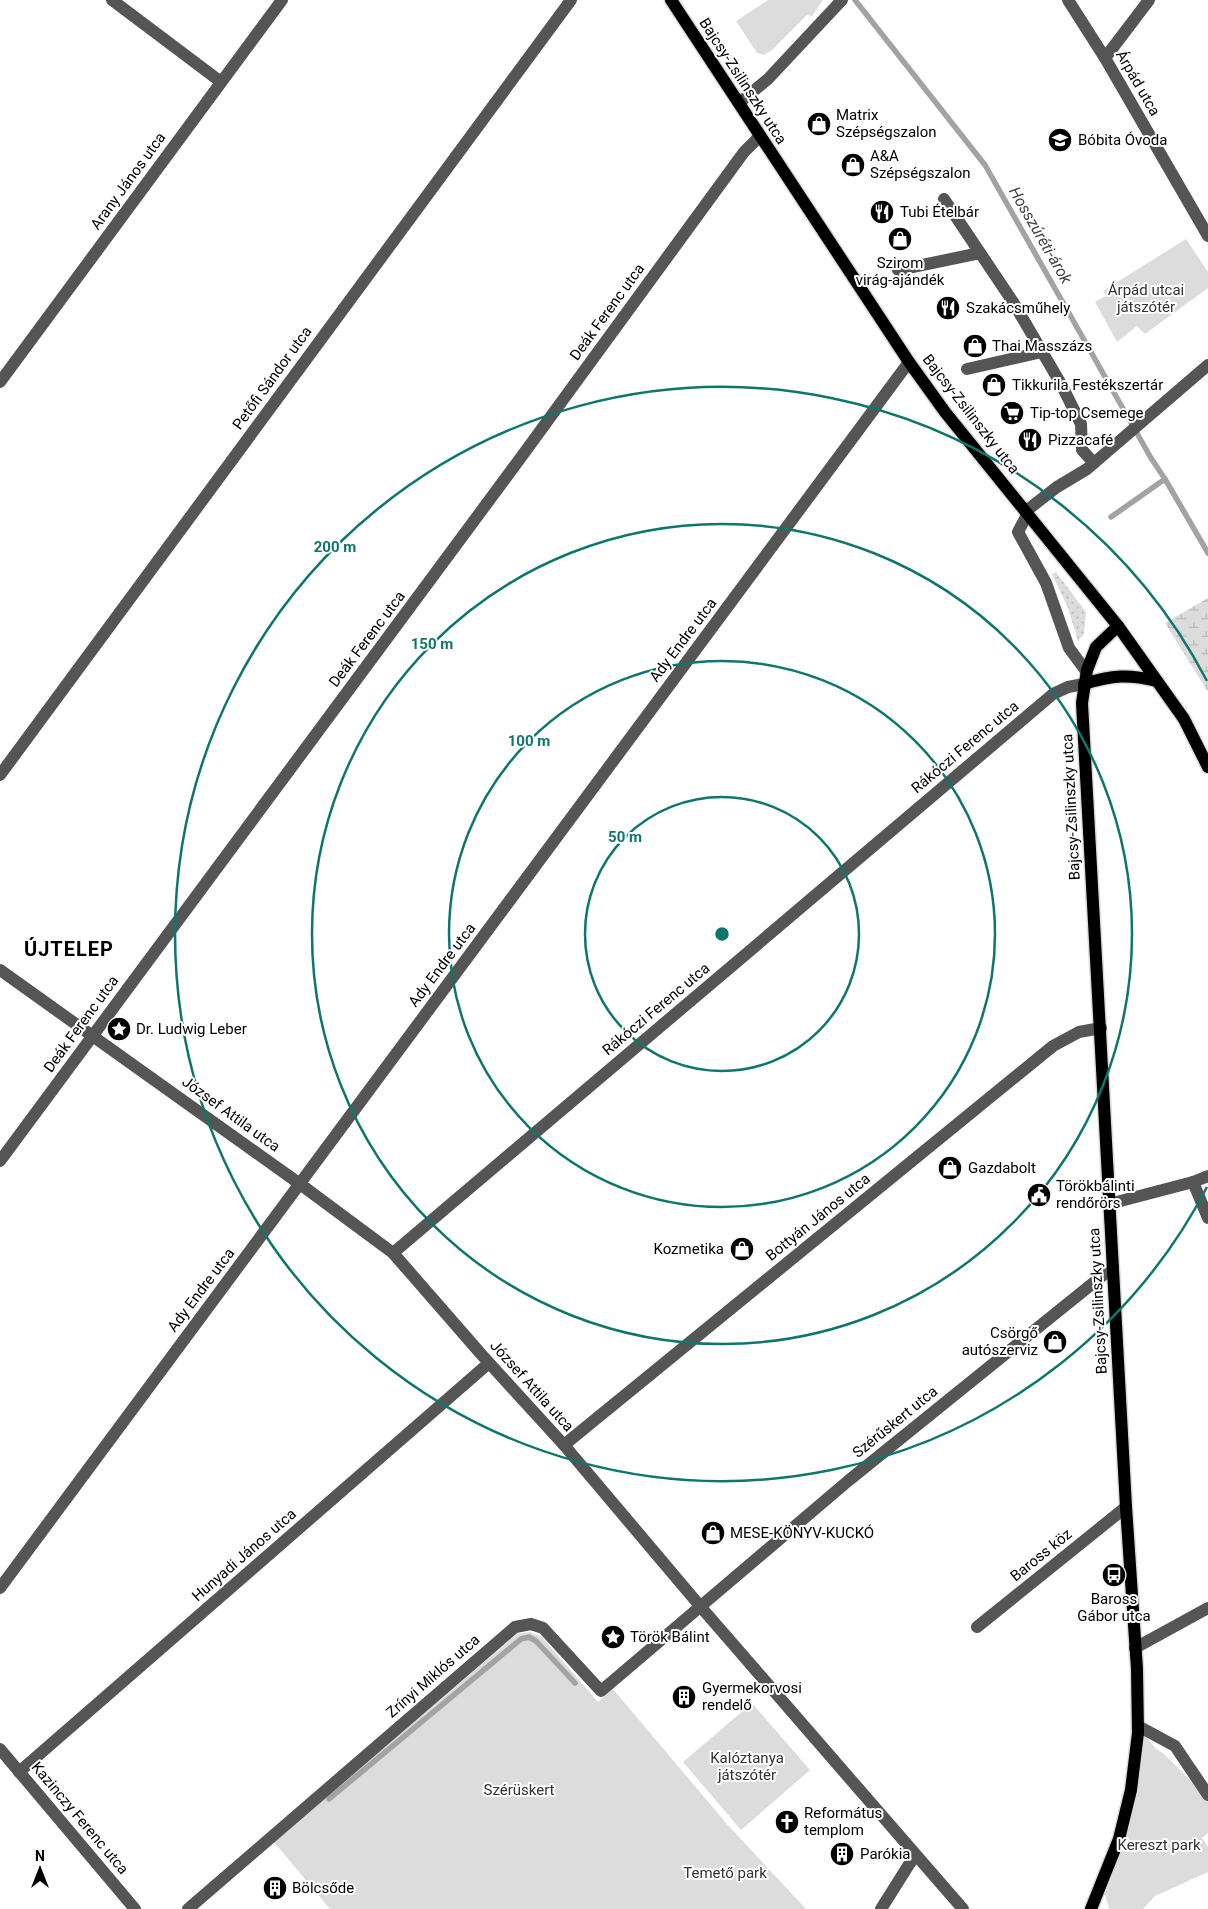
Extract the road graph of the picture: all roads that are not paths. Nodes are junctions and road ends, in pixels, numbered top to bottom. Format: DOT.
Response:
graph roads {
  1 [pos="112,0"];
  2 [pos="282,0"];
  3 [pos="571,0"];
  4 [pos="671,0"];
  5 [pos="1068,0"];
  6 [pos="1149,0"];
  7 [pos="840,3"];
  8 [pos="1105,58"];
  9 [pos="221,82"];
  10 [pos="739,103"];
  11 [pos="760,136"];
  12 [pos="944,199"];
  13 [pos="1208,236"];
  14 [pos="980,253"];
  15 [pos="898,270"];
  16 [pos="1042,352"];
  17 [pos="910,362"];
  18 [pos="1208,365"];
  19 [pos="967,370"];
  20 [pos="0,382"];
  21 [pos="1094,463"];
  22 [pos="1027,512"];
  23 [pos="1118,626"];
  24 [pos="1086,671"];
  25 [pos="1157,681"];
  26 [pos="1084,684"];
  27 [pos="1208,766"];
  28 [pos="0,775"];
  29 [pos="0,970"];
  30 [pos="1101,1028"];
  31 [pos="92,1036"];
  32 [pos="0,1161"];
  33 [pos="1208,1176"];
  34 [pos="1193,1182"];
  35 [pos="300,1184"];
  36 [pos="1109,1204"];
  37 [pos="1208,1218"];
  38 [pos="393,1253"];
  39 [pos="1113,1267"];
  40 [pos="489,1363"];
  41 [pos="564,1445"];
  42 [pos="1126,1508"];
  43 [pos="0,1588"];
  44 [pos="700,1606"];
  45 [pos="1208,1608"];
  46 [pos="977,1627"];
  47 [pos="1135,1648"];
  48 [pos="1138,1726"];
  49 [pos="0,1749"];
  50 [pos="19,1772"];
  51 [pos="1208,1795"];
  52 [pos="916,1855"];
  53 [pos="135,1909"];
  54 [pos="188,1909"];
  55 [pos="881,1909"];
  56 [pos="963,1909"];
  57 [pos="1092,1909"];
  1 -- 9 [label="street"];
  2 -- 9 [label="street, Arany János utca"];
  3 -- 28 [label="street, Petőfi Sándor utca"];
  4 -- 10 [label="main road, Bajcsy-Zsilinszky utca"];
  5 -- 8 [label="street, Árpád utca"];
  6 -- 8 [label="street"];
  7 -- 10 [label="street"];
  8 -- 13 [label="street, Árpád utca"];
  9 -- 20 [label="street, Arany János utca"];
  10 -- 11 [label="main road, Bajcsy-Zsilinszky utca"];
  11 -- 17 [label="main road, Bajcsy-Zsilinszky utca"];
  11 -- 31 [label="street, Deák Ferenc utca"];
  12 -- 14 [label="street"];
  14 -- 15 [label="street"];
  14 -- 16 [label="street"];
  16 -- 19 [label="street"];
  16 -- 21 [label="street"];
  17 -- 22 [label="main road, Bajcsy-Zsilinszky utca"];
  17 -- 35 [label="street, Ady Endre utca"];
  18 -- 21 [label="street"];
  21 -- 22 [label="street"];
  22 -- 23 [label="main road, Bajcsy-Zsilinszky utca"];
  22 -- 24 [label="street"];
  23 -- 24 [label="main road, Bajcsy-Zsilinszky utca"];
  23 -- 25 [label="main road"];
  24 -- 26 [label="main road, Bajcsy-Zsilinszky utca"];
  25 -- 26 [label="main road"];
  25 -- 27 [label="main road"];
  26 -- 30 [label="main road, Bajcsy-Zsilinszky utca"];
  26 -- 38 [label="street, Rákóczi Ferenc utca"];
  29 -- 31 [label="street, József Attila utca"];
  30 -- 36 [label="main road, Bajcsy-Zsilinszky utca"];
  30 -- 41 [label="street, Bottyán János utca"];
  31 -- 32 [label="street, Deák Ferenc utca"];
  31 -- 35 [label="street, József Attila utca"];
  33 -- 34 [label="street"];
  34 -- 36 [label="street"];
  34 -- 37 [label="street"];
  35 -- 38 [label="street, József Attila utca"];
  35 -- 43 [label="street, Ady Endre utca"];
  36 -- 39 [label="main road, Bajcsy-Zsilinszky utca"];
  38 -- 40 [label="street, József Attila utca"];
  39 -- 42 [label="main road, Bajcsy-Zsilinszky utca"];
  39 -- 44 [label="street, Szérűskert utca"];
  40 -- 41 [label="street, József Attila utca"];
  40 -- 50 [label="street, Hunyadi János utca"];
  41 -- 44 [label="street, József Attila utca"];
  42 -- 46 [label="street, Baross köz"];
  42 -- 47 [label="main road, Bajcsy-Zsilinszky utca"];
  44 -- 52 [label="street, József Attila utca"];
  44 -- 54 [label="street, Zrínyi Miklós utca"];
  45 -- 47 [label="street"];
  47 -- 48 [label="main road, Bajcsy-Zsilinszky utca"];
  48 -- 51 [label="street"];
  48 -- 57 [label="main road, Bajcsy-Zsilinszky utca"];
  49 -- 50 [label="street, Kazinczy Ferenc utca"];
  50 -- 53 [label="street, Kazinczy Ferenc utca"];
  52 -- 55 [label="street"];
  52 -- 56 [label="street, József Attila utca"];
}
